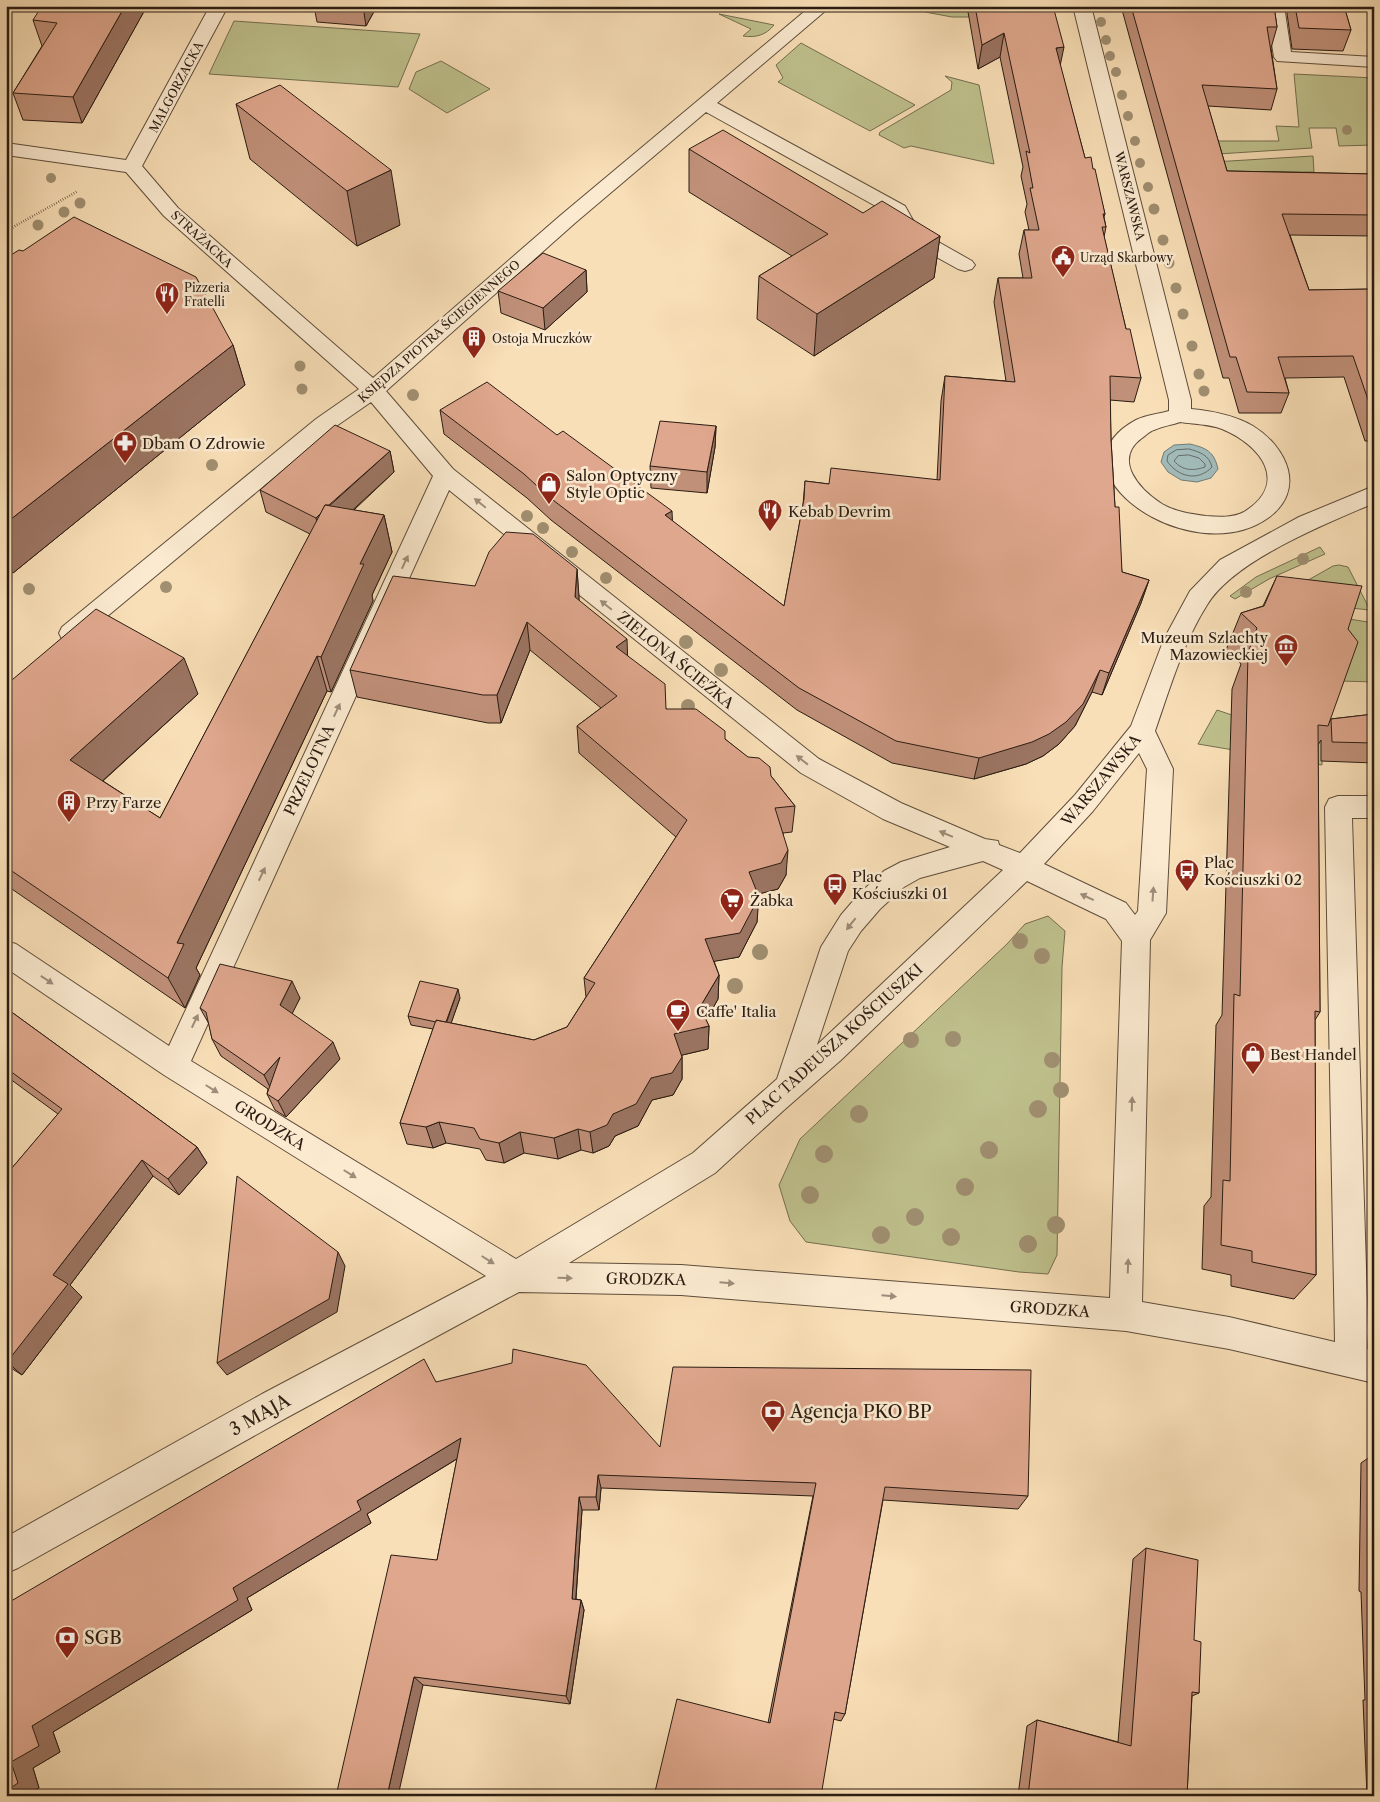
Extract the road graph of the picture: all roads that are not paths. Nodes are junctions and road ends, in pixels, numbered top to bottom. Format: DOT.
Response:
graph roads {
  1 [pos="219,6"];
  2 [pos="822,6"];
  3 [pos="1082,6"];
  4 [pos="1275,6"];
  5 [pos="1374,62"];
  6 [pos="706,104"];
  7 [pos="6,149"];
  8 [pos="132,167"];
  9 [pos="965,265"];
  10 [pos="373,390"];
  11 [pos="1180,416"];
  12 [pos="445,475"];
  13 [pos="1374,494"];
  14 [pos="56,646"];
  15 [pos="1142,731"];
  16 [pos="1374,807"];
  17 [pos="1050,839"];
  18 [pos="983,850"];
  19 [pos="1024,867"];
  20 [pos="1136,938"];
  21 [pos="6,953"];
  22 [pos="174,1066"];
  23 [pos="789,1086"];
  24 [pos="516,1277"];
  25 [pos="1126,1315"];
  26 [pos="1362,1364"];
  27 [pos="6,1556"];
  1 -- 8 [label="street, MAŁGORZACKA"];
  2 -- 6 [label="street, KSIĘDZA PIOTRA ŚCIEGIENNEGO"];
  3 -- 11 [label="street, WARSZAWSKA"];
  4 -- 5 [label="street"];
  6 -- 9 [label="street"];
  6 -- 10 [label="street, KSIĘDZA PIOTRA ŚCIEGIENNEGO"];
  7 -- 8 [label="street"];
  8 -- 10 [label="street, STRAŻACKA"];
  10 -- 12 [label="street, ZIELONA ŚCIEŻKA"];
  10 -- 14 [label="street, KSIĘDZA PIOTRA ŚCIEGIENNEGO"];
  11 -- 11 [label="street"];
  18 -- 12 [label="street, ZIELONA ŚCIEŻKA, one-way"];
  22 -- 12 [label="street, PRZELOTNA, one-way"];
  13 -- 15 [label="street, WARSZAWSKA"];
  15 -- 17 [label="street, WARSZAWSKA"];
  20 -- 15 [label="street, one-way"];
  16 -- 26 [label="street"];
  17 -- 18 [label="street"];
  17 -- 19 [label="street, WARSZAWSKA"];
  18 -- 19 [label="street, ZIELONA ŚCIEŻKA"];
  18 -- 23 [label="street, one-way"];
  20 -- 19 [label="street, one-way"];
  19 -- 23 [label="street, PLAC TADEUSZA KOŚCIUSZKI"];
  25 -- 20 [label="street, one-way"];
  21 -- 22 [label="street, GRODZKA, one-way"];
  22 -- 24 [label="street, GRODZKA, one-way"];
  23 -- 24 [label="street, PLAC TADEUSZA KOŚCIUSZKI"];
  24 -- 25 [label="street, GRODZKA, one-way"];
  24 -- 27 [label="street, 3 MAJA"];
  25 -- 26 [label="street, GRODZKA"];
}
